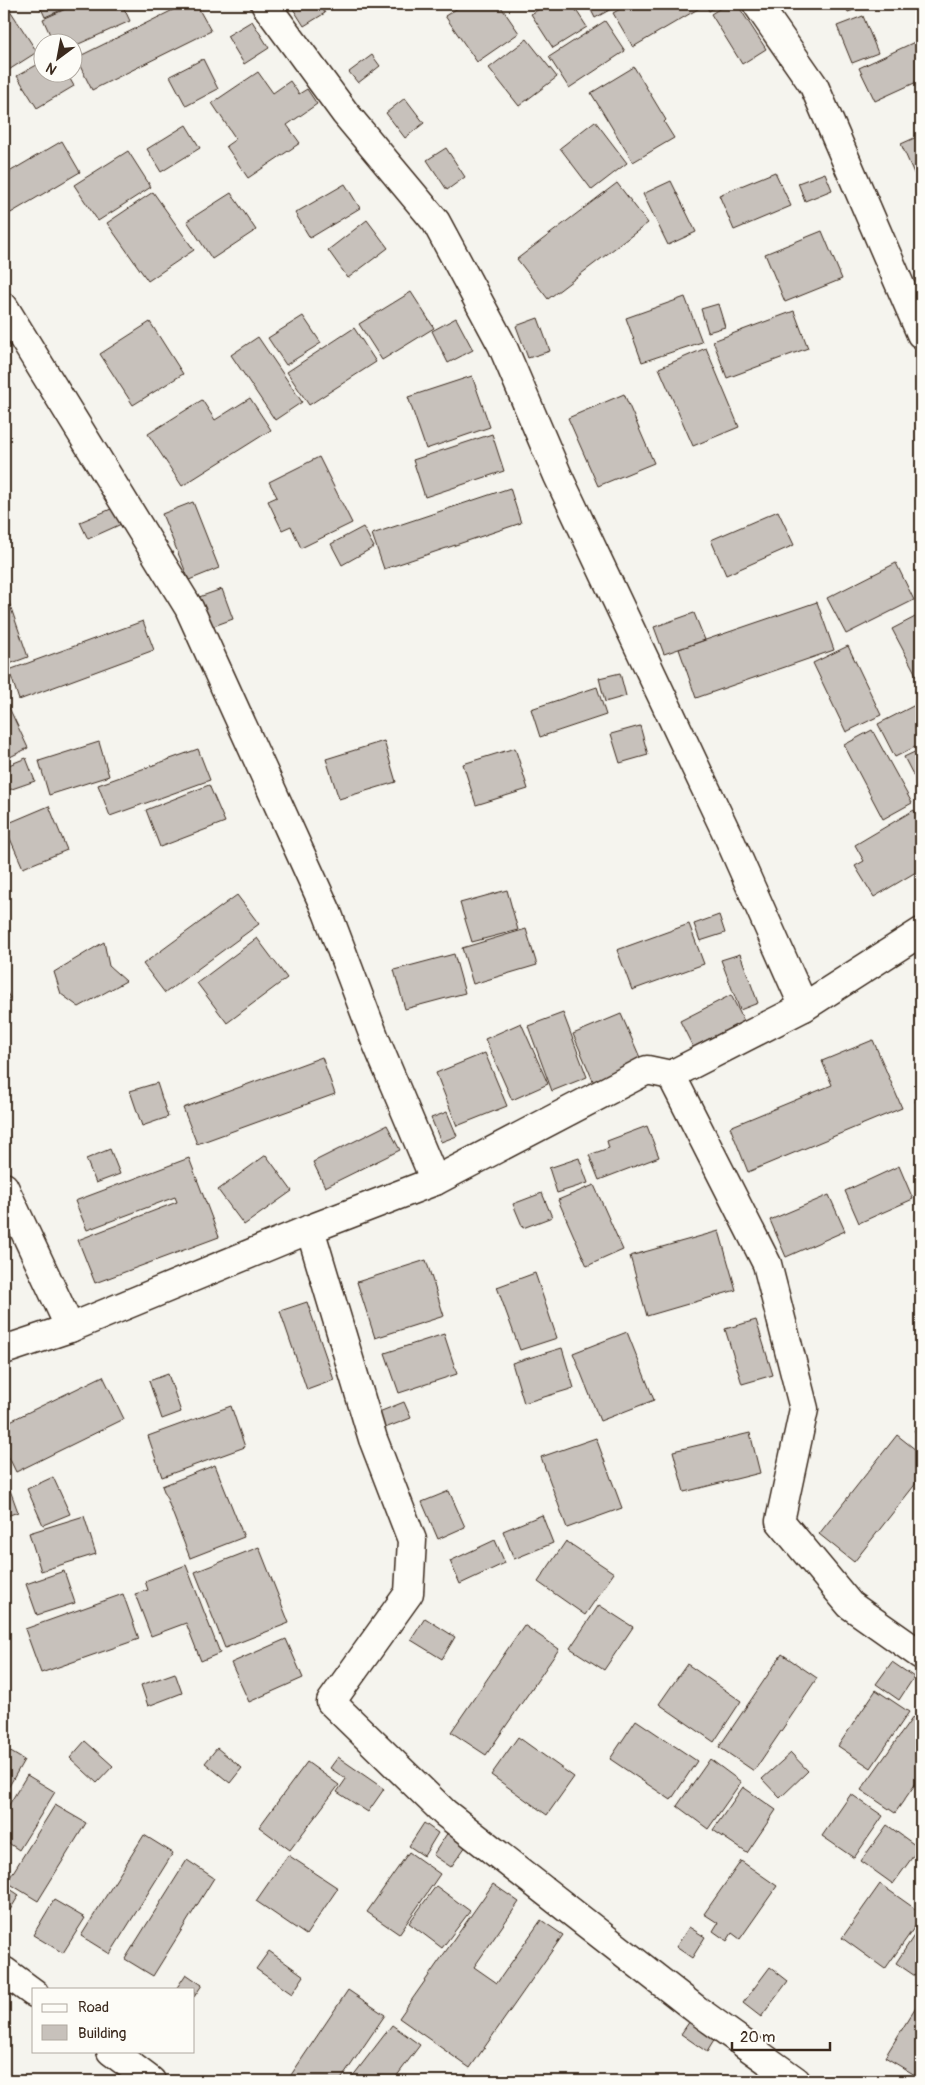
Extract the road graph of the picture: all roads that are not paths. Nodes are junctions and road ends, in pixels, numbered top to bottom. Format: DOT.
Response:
graph roads {
  1 [pos="265,4"];
  2 [pos="757,4"];
  3 [pos="4,307"];
  4 [pos="921,334"];
  5 [pos="921,932"];
  6 [pos="804,1007"];
  7 [pos="671,1075"];
  8 [pos="434,1182"];
  9 [pos="4,1187"];
  10 [pos="310,1229"];
  11 [pos="70,1328"];
  12 [pos="4,1350"];
  13 [pos="921,1655"];
  14 [pos="4,1971"];
  15 [pos="32,1992"];
  16 [pos="112,2052"];
  17 [pos="151,2081"];
  18 [pos="796,2081"];
  1 -- 6 [label="street"];
  2 -- 4 [label="street"];
  3 -- 8 [label="street"];
  5 -- 6 [label="street"];
  6 -- 7 [label="street"];
  7 -- 8 [label="street"];
  7 -- 13 [label="street"];
  8 -- 10 [label="street"];
  9 -- 11 [label="street"];
  10 -- 11 [label="street"];
  10 -- 18 [label="street"];
  11 -- 12 [label="street"];
  14 -- 15 [label="street"];
  16 -- 17 [label="street"];
}
